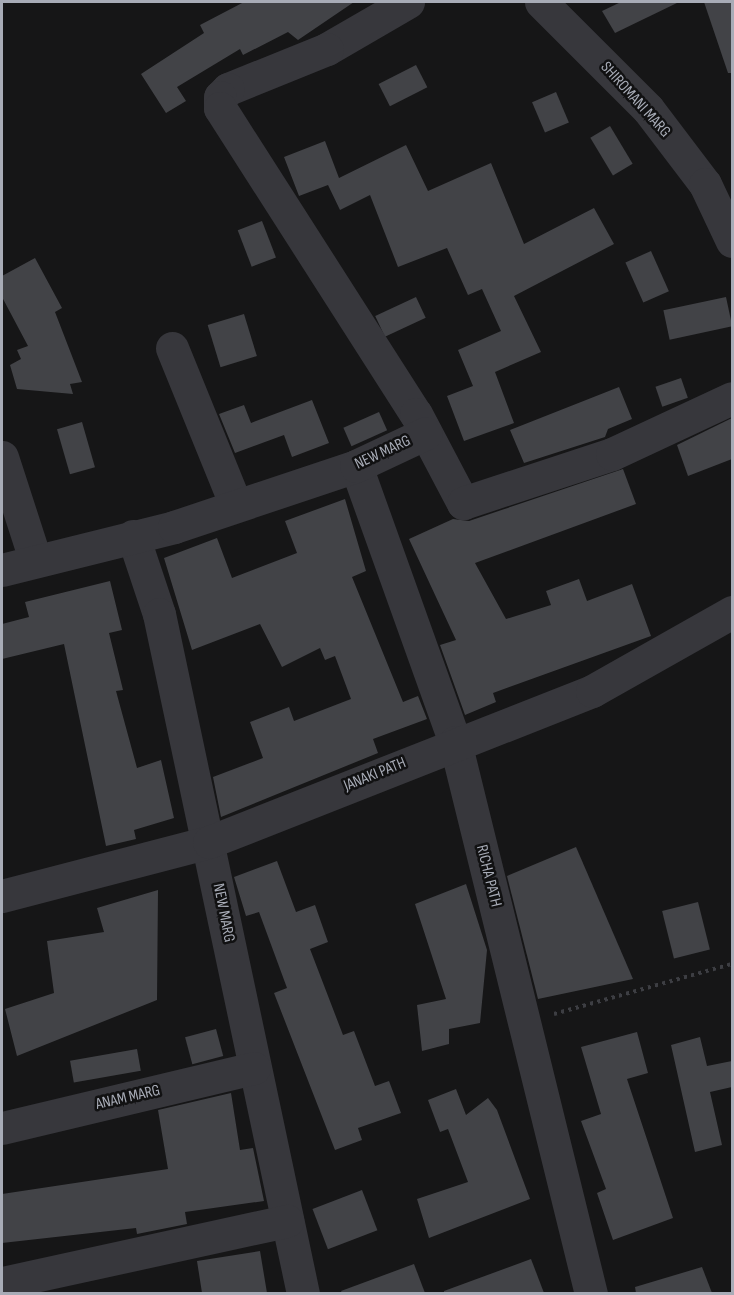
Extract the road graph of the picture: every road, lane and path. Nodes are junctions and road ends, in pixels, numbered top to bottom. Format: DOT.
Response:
graph roads {
  1 [pos="408,2"];
  2 [pos="541,2"];
  3 [pos="732,241"];
  4 [pos="172,348"];
  5 [pos="732,398"];
  6 [pos="426,433"];
  7 [pos="2,457"];
  8 [pos="356,466"];
  9 [pos="236,506"];
  10 [pos="133,536"];
  11 [pos="35,559"];
  12 [pos="2,570"];
  13 [pos="732,612"];
  14 [pos="455,742"];
  15 [pos="209,842"];
  16 [pos="2,896"];
  17 [pos="732,964"];
  18 [pos="524,1022"];
  19 [pos="254,1068"];
  20 [pos="2,1128"];
  21 [pos="287,1221"];
  22 [pos="2,1283"];
  23 [pos="303,1293"];
  24 [pos="591,1293"];
  1 -- 6 [label="street"];
  2 -- 3 [label="street, SHIROMANI MARG"];
  4 -- 9 [label="street"];
  5 -- 6 [label="street"];
  6 -- 8 [label="street, NEW MARG"];
  7 -- 11 [label="street"];
  8 -- 9 [label="street, NEW MARG"];
  8 -- 14 [label="street, RICHA PATH"];
  9 -- 10 [label="street, NEW MARG"];
  10 -- 11 [label="street, NEW MARG"];
  10 -- 15 [label="street, NEW MARG"];
  11 -- 12 [label="street, NEW MARG"];
  13 -- 14 [label="street, JANAKI PATH"];
  14 -- 15 [label="street, JANAKI PATH"];
  14 -- 18 [label="street, RICHA PATH"];
  15 -- 16 [label="street, JANAKI PATH"];
  15 -- 19 [label="street, NEW MARG"];
  17 -- 18 [label="path"];
  18 -- 24 [label="street, RICHA PATH"];
  19 -- 20 [label="street, ANAM MARG"];
  19 -- 21 [label="street, NEW MARG"];
  21 -- 22 [label="street"];
  21 -- 23 [label="street, NEW MARG"];
}
